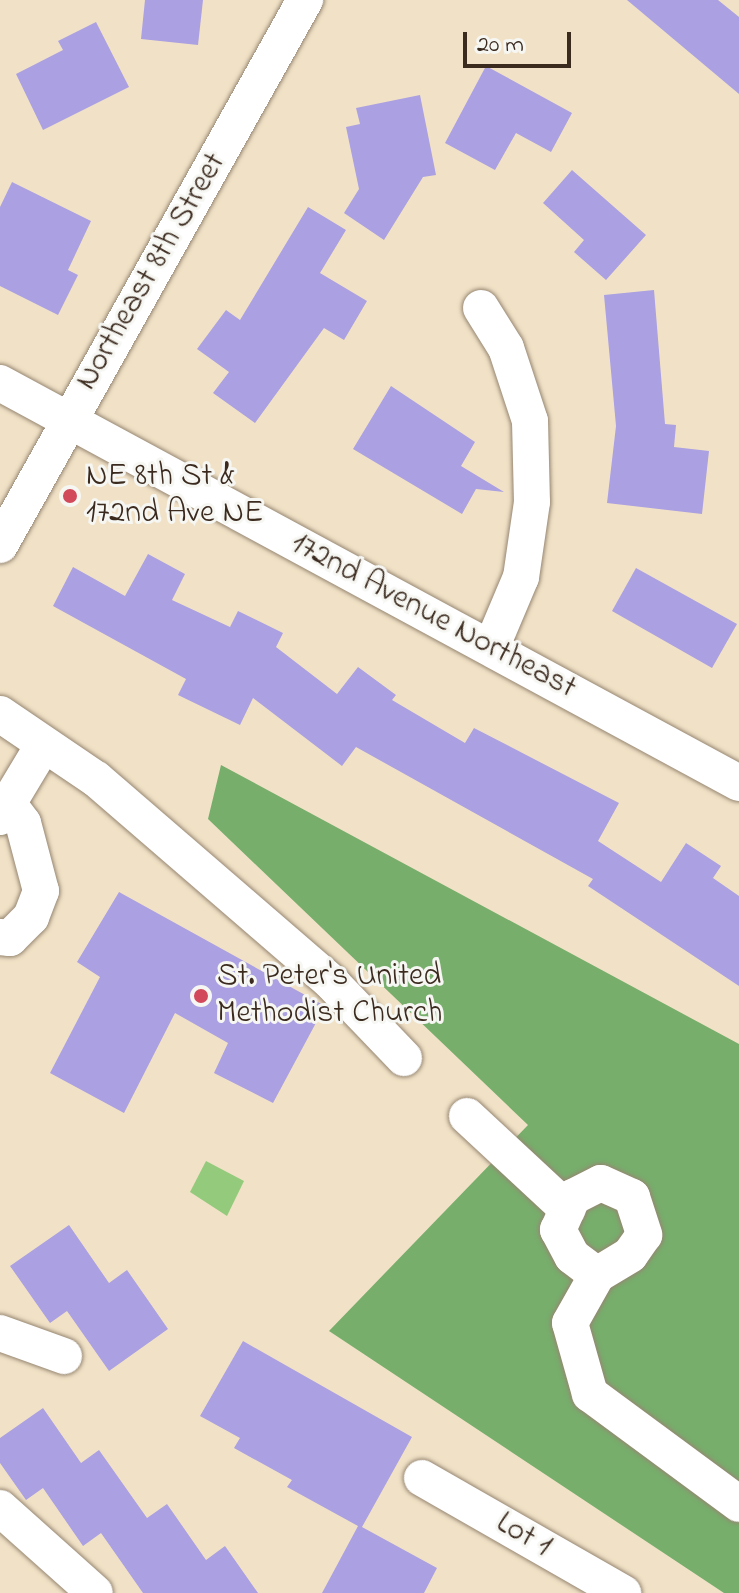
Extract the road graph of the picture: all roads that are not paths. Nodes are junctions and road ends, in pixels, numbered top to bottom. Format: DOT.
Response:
graph roads {
  1 [pos="305,0"];
  2 [pos="481,308"];
  3 [pos="0,383"];
  4 [pos="67,421"];
  5 [pos="0,545"];
  6 [pos="491,648"];
  7 [pos="0,714"];
  8 [pos="42,747"];
  9 [pos="739,783"];
  10 [pos="5,812"];
  11 [pos="0,937"];
  12 [pos="404,1058"];
  13 [pos="467,1116"];
  14 [pos="567,1209"];
  15 [pos="597,1275"];
  16 [pos="0,1333"];
  17 [pos="64,1356"];
  18 [pos="422,1478"];
  19 [pos="739,1504"];
  20 [pos="0,1508"];
  21 [pos="95,1593"];
  22 [pos="623,1593"];
  1 -- 4 [label="street, Northeast 8th Street"];
  2 -- 6 [label="street"];
  3 -- 4 [label="street, 172nd Avenue Northeast"];
  4 -- 5 [label="street, Northeast 8th Street"];
  4 -- 6 [label="street, 172nd Avenue Northeast"];
  6 -- 9 [label="street, 172nd Avenue Northeast"];
  7 -- 8 [label="street"];
  8 -- 10 [label="street"];
  8 -- 12 [label="street"];
  10 -- 11 [label="street"];
  13 -- 14 [label="street"];
  14 -- 15 [label="street"];
  14 -- 15 [label="street"];
  15 -- 19 [label="street"];
  16 -- 17 [label="street"];
  18 -- 22 [label="street, Lot 1"];
  20 -- 21 [label="street"];
}
